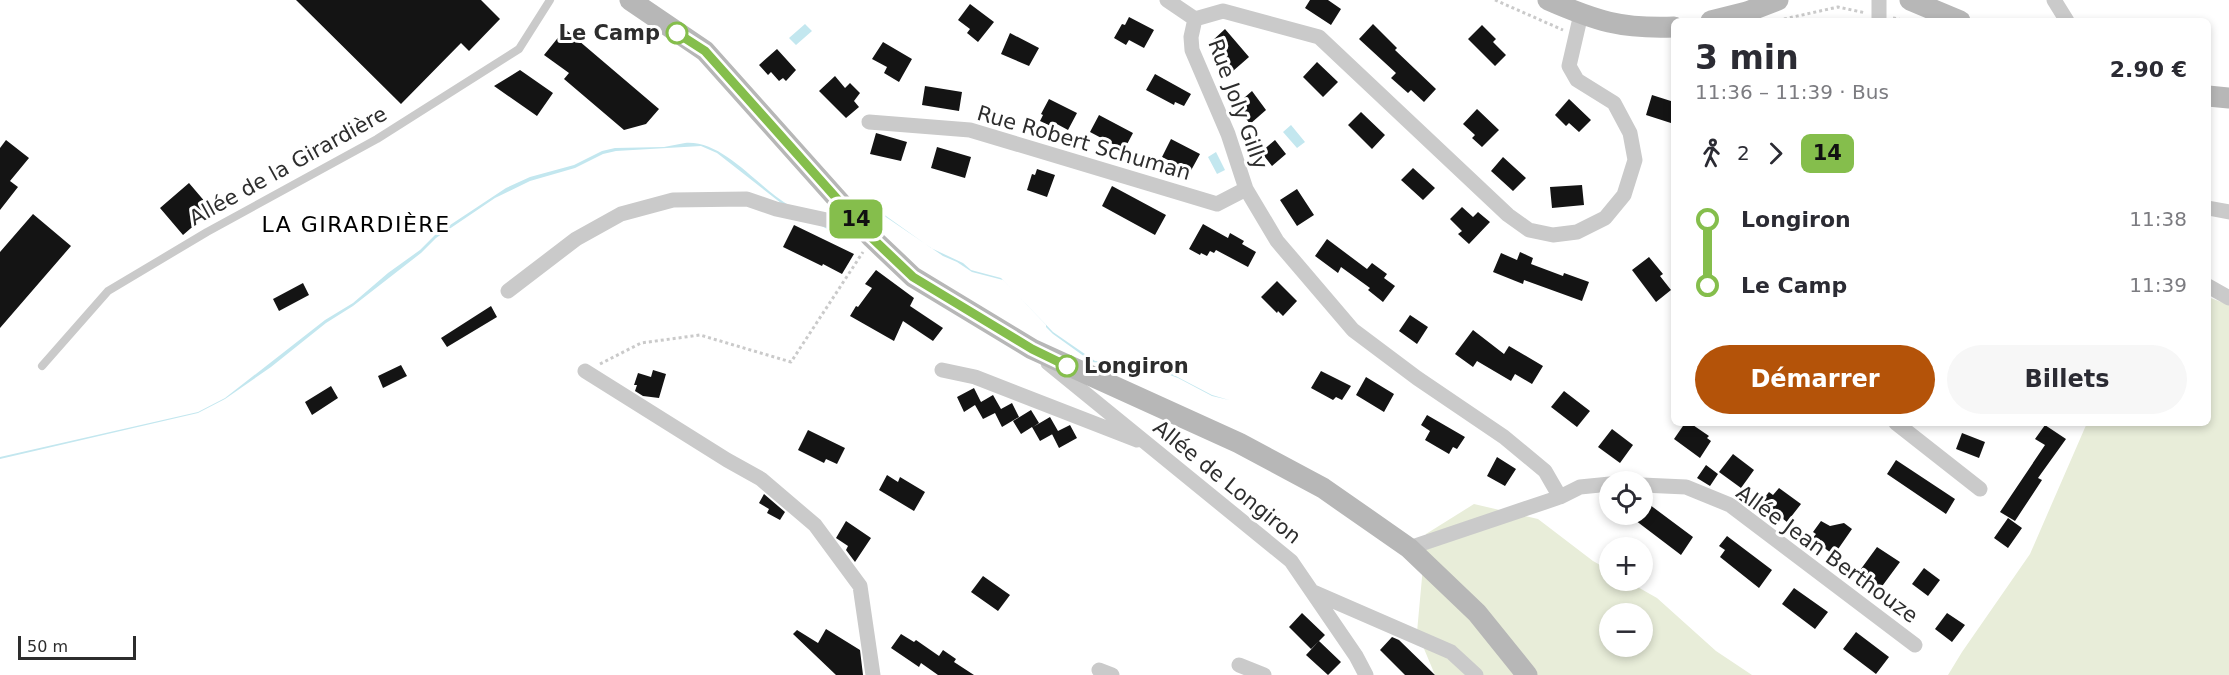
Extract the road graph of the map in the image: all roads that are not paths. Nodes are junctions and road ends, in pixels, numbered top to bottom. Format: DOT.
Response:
graph roads {
  1 [pos="550,0"];
  2 [pos="630,0"];
  3 [pos="1167,0"];
  4 [pos="1548,0"];
  5 [pos="1778,0"];
  6 [pos="2054,0"];
  7 [pos="1918,2"];
  8 [pos="1581,14"];
  9 [pos="1723,18"];
  10 [pos="1953,18"];
  11 [pos="2065,18"];
  12 [pos="1195,19"];
  13 [pos="1671,27"];
  14 [pos="2211,96"];
  15 [pos="2229,98"];
  16 [pos="869,122"];
  17 [pos="1246,189"];
  18 [pos="2211,209"];
  19 [pos="2229,212"];
  20 [pos="866,230"];
  21 [pos="2211,288"];
  22 [pos="508,291"];
  23 [pos="2229,298"];
  24 [pos="1032,349"];
  25 [pos="42,366"];
  26 [pos="942,370"];
  27 [pos="585,371"];
  28 [pos="1900,426"];
  29 [pos="1149,444"];
  30 [pos="1599,485"];
  31 [pos="1653,486"];
  32 [pos="1980,489"];
  33 [pos="1560,497"];
  34 [pos="1409,548"];
  35 [pos="1313,592"];
  36 [pos="1915,645"];
  37 [pos="1239,665"];
  38 [pos="873,675"];
  39 [pos="1264,675"];
  40 [pos="1366,675"];
  41 [pos="1476,675"];
  42 [pos="1527,675"];
  1 -- 25 [label="lane, Allée de la Girardière"];
  2 -- 20 [label="main road"];
  3 -- 12 [label="street"];
  4 -- 8 [label="main road"];
  5 -- 9 [label="main road"];
  6 -- 11 [label="street"];
  7 -- 10 [label="main road"];
  8 -- 12 [label="street, Rue Joly Gilly"];
  8 -- 13 [label="main road"];
  12 -- 17 [label="street, Rue Joly Gilly"];
  14 -- 15 [label="main road"];
  16 -- 17 [label="street, Rue Robert Schuman"];
  17 -- 33 [label="street, Rue Joly Gilly"];
  18 -- 19 [label="street"];
  20 -- 22 [label="street"];
  20 -- 24 [label="main road"];
  21 -- 23 [label="street"];
  24 -- 29 [label="street, Allée de Longiron"];
  24 -- 34 [label="main road"];
  26 -- 29 [label="street"];
  27 -- 38 [label="street"];
  28 -- 32 [label="street"];
  29 -- 35 [label="street, Allée de Longiron"];
  30 -- 33 [label="street"];
  31 -- 36 [label="street, Allée Jean Berthouze"];
  33 -- 34 [label="street"];
  34 -- 42 [label="main road"];
  35 -- 40 [label="street, Allée de Longiron"];
  35 -- 41 [label="street"];
  37 -- 39 [label="street"];
}
